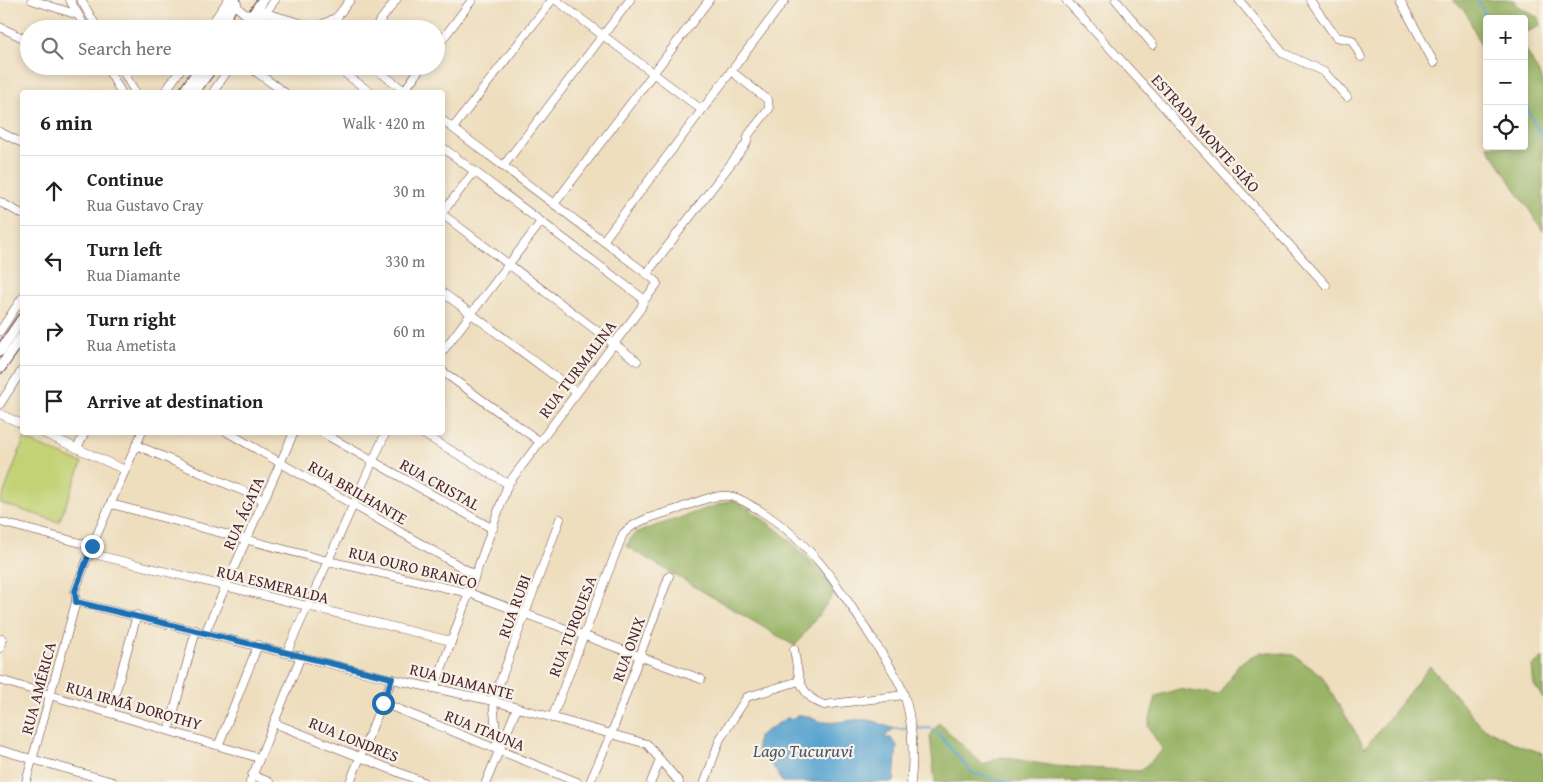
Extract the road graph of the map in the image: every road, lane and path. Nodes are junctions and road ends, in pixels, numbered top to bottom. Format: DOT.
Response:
graph roads {
  1 [pos="32,0"];
  2 [pos="70,0"];
  3 [pos="81,0"];
  4 [pos="228,0"];
  5 [pos="236,0"];
  6 [pos="274,0"];
  7 [pos="350,0"];
  8 [pos="396,0"];
  9 [pos="472,0"];
  10 [pos="552,0"];
  11 [pos="556,0"];
  12 [pos="630,0"];
  13 [pos="709,0"];
  14 [pos="785,0"];
  15 [pos="1066,0"];
  16 [pos="1116,0"];
  17 [pos="1239,0"];
  18 [pos="1310,0"];
  19 [pos="1400,0"];
  20 [pos="261,9"];
  21 [pos="78,15"];
  22 [pos="338,17"];
  23 [pos="81,20"];
  24 [pos="93,20"];
  25 [pos="214,20"];
  26 [pos="225,20"];
  27 [pos="251,20"];
  28 [pos="274,20"];
  29 [pos="295,20"];
  30 [pos="333,20"];
  31 [pos="338,20"];
  32 [pos="381,20"];
  33 [pos="0,27"];
  34 [pos="445,36"];
  35 [pos="603,36"];
  36 [pos="20,37"];
  37 [pos="1153,45"];
  38 [pos="1361,57"];
  39 [pos="1434,63"];
  40 [pos="732,71"];
  41 [pos="653,74"];
  42 [pos="111,75"];
  43 [pos="125,75"];
  44 [pos="176,75"];
  45 [pos="195,75"];
  46 [pos="206,75"];
  47 [pos="225,75"];
  48 [pos="260,75"];
  49 [pos="346,75"];
  50 [pos="383,75"];
  51 [pos="416,75"];
  52 [pos="120,90"];
  53 [pos="134,90"];
  54 [pos="165,90"];
  55 [pos="185,90"];
  56 [pos="195,90"];
  57 [pos="214,90"];
  58 [pos="281,90"];
  59 [pos="364,90"];
  60 [pos="402,90"];
  61 [pos="406,90"];
  62 [pos="1347,97"];
  63 [pos="702,110"];
  64 [pos="445,122"];
  65 [pos="453,128"];
  66 [pos="0,132"];
  67 [pos="20,142"];
  68 [pos="445,150"];
  69 [pos="504,165"];
  70 [pos="474,172"];
  71 [pos="0,202"];
  72 [pos="555,203"];
  73 [pos="445,209"];
  74 [pos="20,213"];
  75 [pos="445,215"];
  76 [pos="541,222"];
  77 [pos="603,241"];
  78 [pos="509,264"];
  79 [pos="647,273"];
  80 [pos="1326,285"];
  81 [pos="445,294"];
  82 [pos="20,301"];
  83 [pos="643,302"];
  84 [pos="470,314"];
  85 [pos="20,322"];
  86 [pos="0,331"];
  87 [pos="20,340"];
  88 [pos="614,344"];
  89 [pos="445,348"];
  90 [pos="0,351"];
  91 [pos="637,361"];
  92 [pos="0,368"];
  93 [pos="445,372"];
  94 [pos="20,373"];
  95 [pos="576,392"];
  96 [pos="0,404"];
  97 [pos="0,414"];
  98 [pos="20,423"];
  99 [pos="48,435"];
  100 [pos="84,435"];
  101 [pos="141,435"];
  102 [pos="232,435"];
  103 [pos="293,435"];
  104 [pos="326,435"];
  105 [pos="385,435"];
  106 [pos="425,435"];
  107 [pos="539,441"];
  108 [pos="136,445"];
  109 [pos="77,448"];
  110 [pos="373,462"];
  111 [pos="281,463"];
  112 [pos="124,470"];
  113 [pos="508,484"];
  114 [pos="264,500"];
  115 [pos="111,504"];
  116 [pos="353,506"];
  117 [pos="560,519"];
  118 [pos="0,522"];
  119 [pos="493,529"];
  120 [pos="246,540"];
  121 [pos="90,550"];
  122 [pos="328,561"];
  123 [pos="475,576"];
  124 [pos="669,576"];
  125 [pos="225,586"];
  126 [pos="469,593"];
  127 [pos="76,602"];
  128 [pos="307,607"];
  129 [pos="137,615"];
  130 [pos="526,615"];
  131 [pos="196,630"];
  132 [pos="205,633"];
  133 [pos="583,636"];
  134 [pos="2,639"];
  135 [pos="451,641"];
  136 [pos="258,645"];
  137 [pos="0,648"];
  138 [pos="794,649"];
  139 [pos="288,652"];
  140 [pos="301,656"];
  141 [pos="641,656"];
  142 [pos="392,678"];
  143 [pos="701,679"];
  144 [pos="0,680"];
  145 [pos="799,681"];
  146 [pos="435,687"];
  147 [pos="51,695"];
  148 [pos="904,695"];
  149 [pos="493,701"];
  150 [pos="383,703"];
  151 [pos="517,708"];
  152 [pos="110,712"];
  153 [pos="552,718"];
  154 [pos="274,722"];
  155 [pos="169,729"];
  156 [pos="612,732"];
  157 [pos="219,744"];
  158 [pos="0,750"];
  159 [pos="498,751"];
  160 [pos="361,756"];
  161 [pos="259,758"];
  162 [pos="32,760"];
  163 [pos="660,760"];
  164 [pos="251,779"];
  165 [pos="26,782"];
  166 [pos="113,782"];
  167 [pos="268,782"];
  168 [pos="350,782"];
  169 [pos="423,782"];
  170 [pos="486,782"];
  171 [pos="578,782"];
  172 [pos="590,782"];
  173 [pos="651,782"];
  174 [pos="679,782"];
  175 [pos="706,782"];
  176 [pos="911,782"];
  1 -- 21 [label="street"];
  2 -- 21 [label="street"];
  3 -- 24 [label="street"];
  4 -- 25 [label="street"];
  5 -- 20 [label="street"];
  5 -- 26 [label="main road"];
  6 -- 20 [label="street"];
  7 -- 22 [label="street"];
  8 -- 32 [label="street"];
  9 -- 34 [label="street"];
  10 -- 65 [label="street"];
  11 -- 35 [label="street"];
  12 -- 35 [label="street"];
  13 -- 41 [label="street"];
  14 -- 40 [label="street"];
  15 -- 80 [label="street, ESTRADA MONTE SIÃO"];
  16 -- 37 [label="street"];
  17 -- 62 [label="street"];
  18 -- 38 [label="street"];
  19 -- 39 [label="street"];
  20 -- 27 [label="main road"];
  20 -- 28 [label="street"];
  20 -- 29 [label="street"];
  21 -- 23 [label="street"];
  22 -- 30 [label="street"];
  22 -- 31 [label="street"];
  33 -- 36 [label="street"];
  35 -- 41 [label="street"];
  35 -- 69 [label="street"];
  40 -- 63 [label="street"];
  40 -- 79 [label="street"];
  41 -- 63 [label="street"];
  41 -- 72 [label="street"];
  42 -- 52 [label="street"];
  43 -- 53 [label="street"];
  44 -- 54 [label="street"];
  45 -- 55 [label="main road"];
  46 -- 56 [label="main road"];
  47 -- 57 [label="street"];
  48 -- 58 [label="street"];
  49 -- 59 [label="street"];
  50 -- 60 [label="street"];
  51 -- 61 [label="street"];
  63 -- 77 [label="street"];
  64 -- 65 [label="street"];
  65 -- 69 [label="street"];
  66 -- 67 [label="street"];
  68 -- 70 [label="street"];
  69 -- 72 [label="street"];
  70 -- 73 [label="street"];
  70 -- 76 [label="street"];
  71 -- 74 [label="street"];
  72 -- 77 [label="street"];
  75 -- 78 [label="street"];
  76 -- 78 [label="street"];
  76 -- 83 [label="street"];
  77 -- 79 [label="street"];
  78 -- 84 [label="street"];
  78 -- 88 [label="street"];
  79 -- 83 [label="street, RUA TURMALINA"];
  81 -- 84 [label="street"];
  82 -- 86 [label="street"];
  83 -- 88 [label="street, RUA TURMALINA"];
  84 -- 89 [label="street"];
  84 -- 95 [label="street"];
  85 -- 90 [label="main road"];
  87 -- 92 [label="main road"];
  88 -- 91 [label="street"];
  88 -- 95 [label="street, RUA TURMALINA"];
  93 -- 107 [label="street"];
  94 -- 96 [label="street"];
  95 -- 107 [label="street, RUA TURMALINA"];
  97 -- 98 [label="street"];
  99 -- 109 [label="street"];
  100 -- 109 [label="street"];
  101 -- 108 [label="street, RUA AMÉRICA"];
  102 -- 111 [label="street, RUA BRILHANTE"];
  103 -- 111 [label="street, RUA ÁGATA"];
  104 -- 110 [label="street, RUA CRISTAL"];
  105 -- 110 [label="street"];
  106 -- 113 [label="street"];
  107 -- 113 [label="street, RUA TURMALINA"];
  108 -- 112 [label="street, RUA AMÉRICA"];
  108 -- 114 [label="street"];
  109 -- 112 [label="street"];
  110 -- 116 [label="street"];
  110 -- 119 [label="street, RUA CRISTAL"];
  111 -- 114 [label="street, RUA ÁGATA"];
  111 -- 116 [label="street, RUA BRILHANTE"];
  112 -- 115 [label="street, RUA AMÉRICA"];
  113 -- 119 [label="street, RUA TURMALINA"];
  114 -- 120 [label="street, RUA ÁGATA"];
  115 -- 120 [label="street, RUA OURO BRANCO"];
  115 -- 121 [label="street, RUA AMÉRICA"];
  116 -- 122 [label="street"];
  116 -- 123 [label="street, RUA BRILHANTE"];
  117 -- 130 [label="street, RUA RUBI"];
  118 -- 121 [label="street, RUA ESMERALDA"];
  119 -- 123 [label="street, RUA TURMALINA"];
  120 -- 122 [label="street, RUA OURO BRANCO"];
  120 -- 125 [label="street, RUA ÁGATA"];
  121 -- 125 [label="street, RUA ESMERALDA"];
  121 -- 127 [label="street, RUA AMÉRICA"];
  122 -- 126 [label="street, RUA OURO BRANCO"];
  122 -- 128 [label="street"];
  123 -- 126 [label="street, RUA TURMALINA"];
  124 -- 141 [label="street, RUA ONIX"];
  125 -- 128 [label="street, RUA ESMERALDA"];
  125 -- 132 [label="street, RUA ÁGATA"];
  126 -- 130 [label="street, RUA OURO BRANCO"];
  126 -- 135 [label="street, RUA TURMALINA"];
  127 -- 129 [label="street, RUA DIAMANTE"];
  127 -- 147 [label="street, RUA AMÉRICA"];
  128 -- 135 [label="street, RUA ESMERALDA"];
  128 -- 139 [label="street"];
  129 -- 131 [label="street, RUA DIAMANTE"];
  129 -- 152 [label="street"];
  130 -- 133 [label="street, RUA OURO BRANCO"];
  130 -- 149 [label="street, RUA RUBI"];
  131 -- 132 [label="street, RUA DIAMANTE"];
  131 -- 155 [label="street"];
  132 -- 136 [label="street, RUA DIAMANTE"];
  133 -- 141 [label="street, RUA OURO BRANCO"];
  133 -- 148 [label="street, RUA TURQUESA"];
  133 -- 153 [label="street, RUA TURQUESA"];
  134 -- 137 [label="street"];
  135 -- 146 [label="street, RUA TURMALINA"];
  136 -- 139 [label="street, RUA DIAMANTE"];
  136 -- 157 [label="street"];
  138 -- 145 [label="street"];
  139 -- 140 [label="street, RUA DIAMANTE"];
  140 -- 142 [label="street, RUA DIAMANTE"];
  140 -- 154 [label="street"];
  141 -- 143 [label="street, RUA OURO BRANCO"];
  141 -- 156 [label="street, RUA ONIX"];
  142 -- 146 [label="street, RUA DIAMANTE"];
  142 -- 150 [label="street"];
  144 -- 147 [label="street, RUA IRMÃ DOROTHY"];
  145 -- 148 [label="street"];
  145 -- 175 [label="street"];
  146 -- 149 [label="street, RUA DIAMANTE"];
  147 -- 152 [label="street, RUA IRMÃ DOROTHY"];
  147 -- 162 [label="street, RUA AMÉRICA"];
  148 -- 176 [label="street"];
  149 -- 151 [label="street, RUA DIAMANTE"];
  149 -- 159 [label="street"];
  150 -- 159 [label="street, RUA ITAUNA"];
  150 -- 160 [label="street"];
  151 -- 153 [label="street, RUA DIAMANTE"];
  151 -- 159 [label="street"];
  152 -- 155 [label="street, RUA IRMÃ DOROTHY"];
  153 -- 156 [label="street, RUA DIAMANTE"];
  154 -- 160 [label="street, RUA LONDRES"];
  154 -- 161 [label="street"];
  155 -- 157 [label="street, RUA IRMÃ DOROTHY"];
  156 -- 163 [label="street, RUA DIAMANTE"];
  156 -- 172 [label="street, RUA ONIX"];
  157 -- 161 [label="street, RUA IRMÃ DOROTHY"];
  158 -- 162 [label="street"];
  159 -- 170 [label="street"];
  159 -- 171 [label="street, RUA ITAUNA"];
  160 -- 168 [label="street"];
  160 -- 169 [label="street, RUA LONDRES"];
  161 -- 164 [label="street"];
  162 -- 165 [label="street, RUA AMÉRICA"];
  162 -- 166 [label="street"];
  163 -- 173 [label="street"];
  163 -- 174 [label="street, RUA DIAMANTE"];
  164 -- 167 [label="street"];
}
